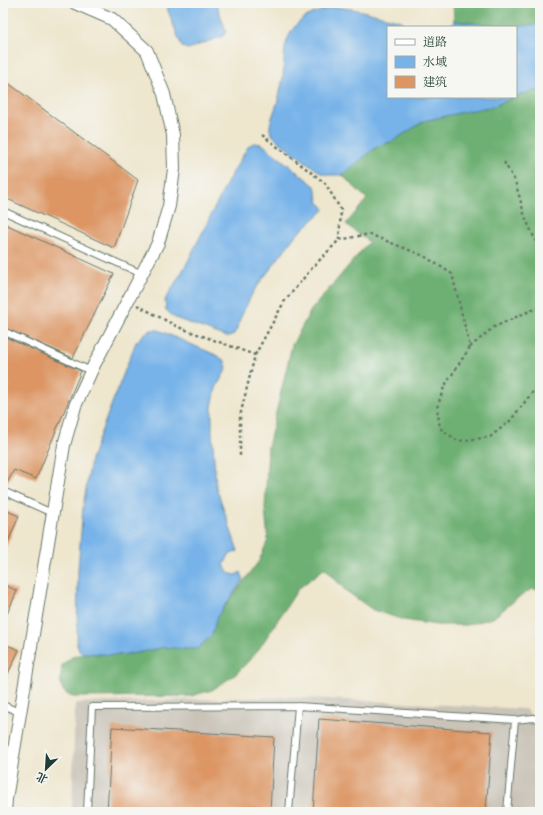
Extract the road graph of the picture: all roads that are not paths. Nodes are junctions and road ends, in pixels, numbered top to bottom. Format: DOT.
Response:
graph roads {
  1 [pos="75,3"];
  2 [pos="3,211"];
  3 [pos="142,274"];
  4 [pos="3,331"];
  5 [pos="91,371"];
  6 [pos="3,491"];
  7 [pos="54,514"];
  8 [pos="3,705"];
  9 [pos="298,706"];
  10 [pos="21,713"];
  11 [pos="540,719"];
  12 [pos="515,720"];
  13 [pos="5,799"];
  14 [pos="6,812"];
  15 [pos="87,812"];
  16 [pos="289,812"];
  17 [pos="507,812"];
  1 -- 3 [label="street"];
  2 -- 3 [label="lane"];
  3 -- 5 [label="street"];
  4 -- 5 [label="lane"];
  5 -- 7 [label="street"];
  6 -- 7 [label="lane"];
  7 -- 10 [label="street"];
  8 -- 10 [label="lane"];
  9 -- 12 [label="lane"];
  9 -- 15 [label="lane"];
  9 -- 16 [label="lane"];
  10 -- 13 [label="street"];
  11 -- 12 [label="lane"];
  12 -- 17 [label="lane"];
  13 -- 14 [label="street"];
}
